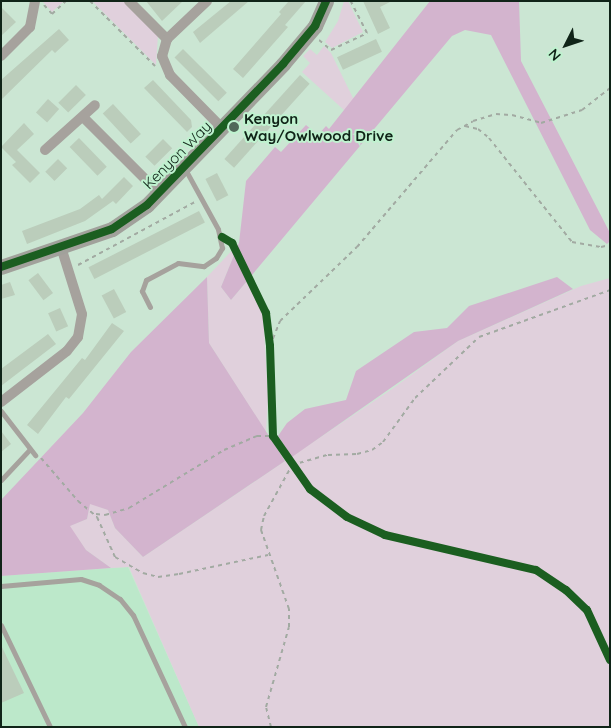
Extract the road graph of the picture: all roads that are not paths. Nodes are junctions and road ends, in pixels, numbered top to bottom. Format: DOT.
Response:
graph roads {
  1 [pos="35,1"];
  2 [pos="129,1"];
  3 [pos="207,1"];
  4 [pos="326,1"];
  5 [pos="167,39"];
  6 [pos="1,56"];
  7 [pos="95,105"];
  8 [pos="83,117"];
  9 [pos="223,129"];
  10 [pos="44,150"];
  11 [pos="185,168"];
  12 [pos="160,194"];
  13 [pos="61,247"];
  14 [pos="1,267"];
  15 [pos="150,307"];
  16 [pos="1,402"];
  17 [pos="1,411"];
  18 [pos="30,450"];
  19 [pos="34,455"];
  20 [pos="1,480"];
  21 [pos="1,586"];
  22 [pos="1,625"];
  23 [pos="183,726"];
  24 [pos="50,727"];
  1 -- 6 [label="street"];
  2 -- 5 [label="street"];
  3 -- 5 [label="street"];
  4 -- 9 [label="street, Kenyon Way"];
  5 -- 9 [label="street"];
  7 -- 8 [label="street"];
  8 -- 10 [label="street"];
  8 -- 12 [label="street"];
  9 -- 11 [label="street, Kenyon Way"];
  11 -- 12 [label="street, Kenyon Way"];
  11 -- 15 [label="lane"];
  12 -- 13 [label="street, Kenyon Way"];
  13 -- 14 [label="street, Kenyon Way"];
  13 -- 16 [label="street"];
  17 -- 18 [label="lane"];
  18 -- 19 [label="lane"];
  18 -- 20 [label="lane"];
  21 -- 23 [label="lane"];
  22 -- 24 [label="lane"];
}
